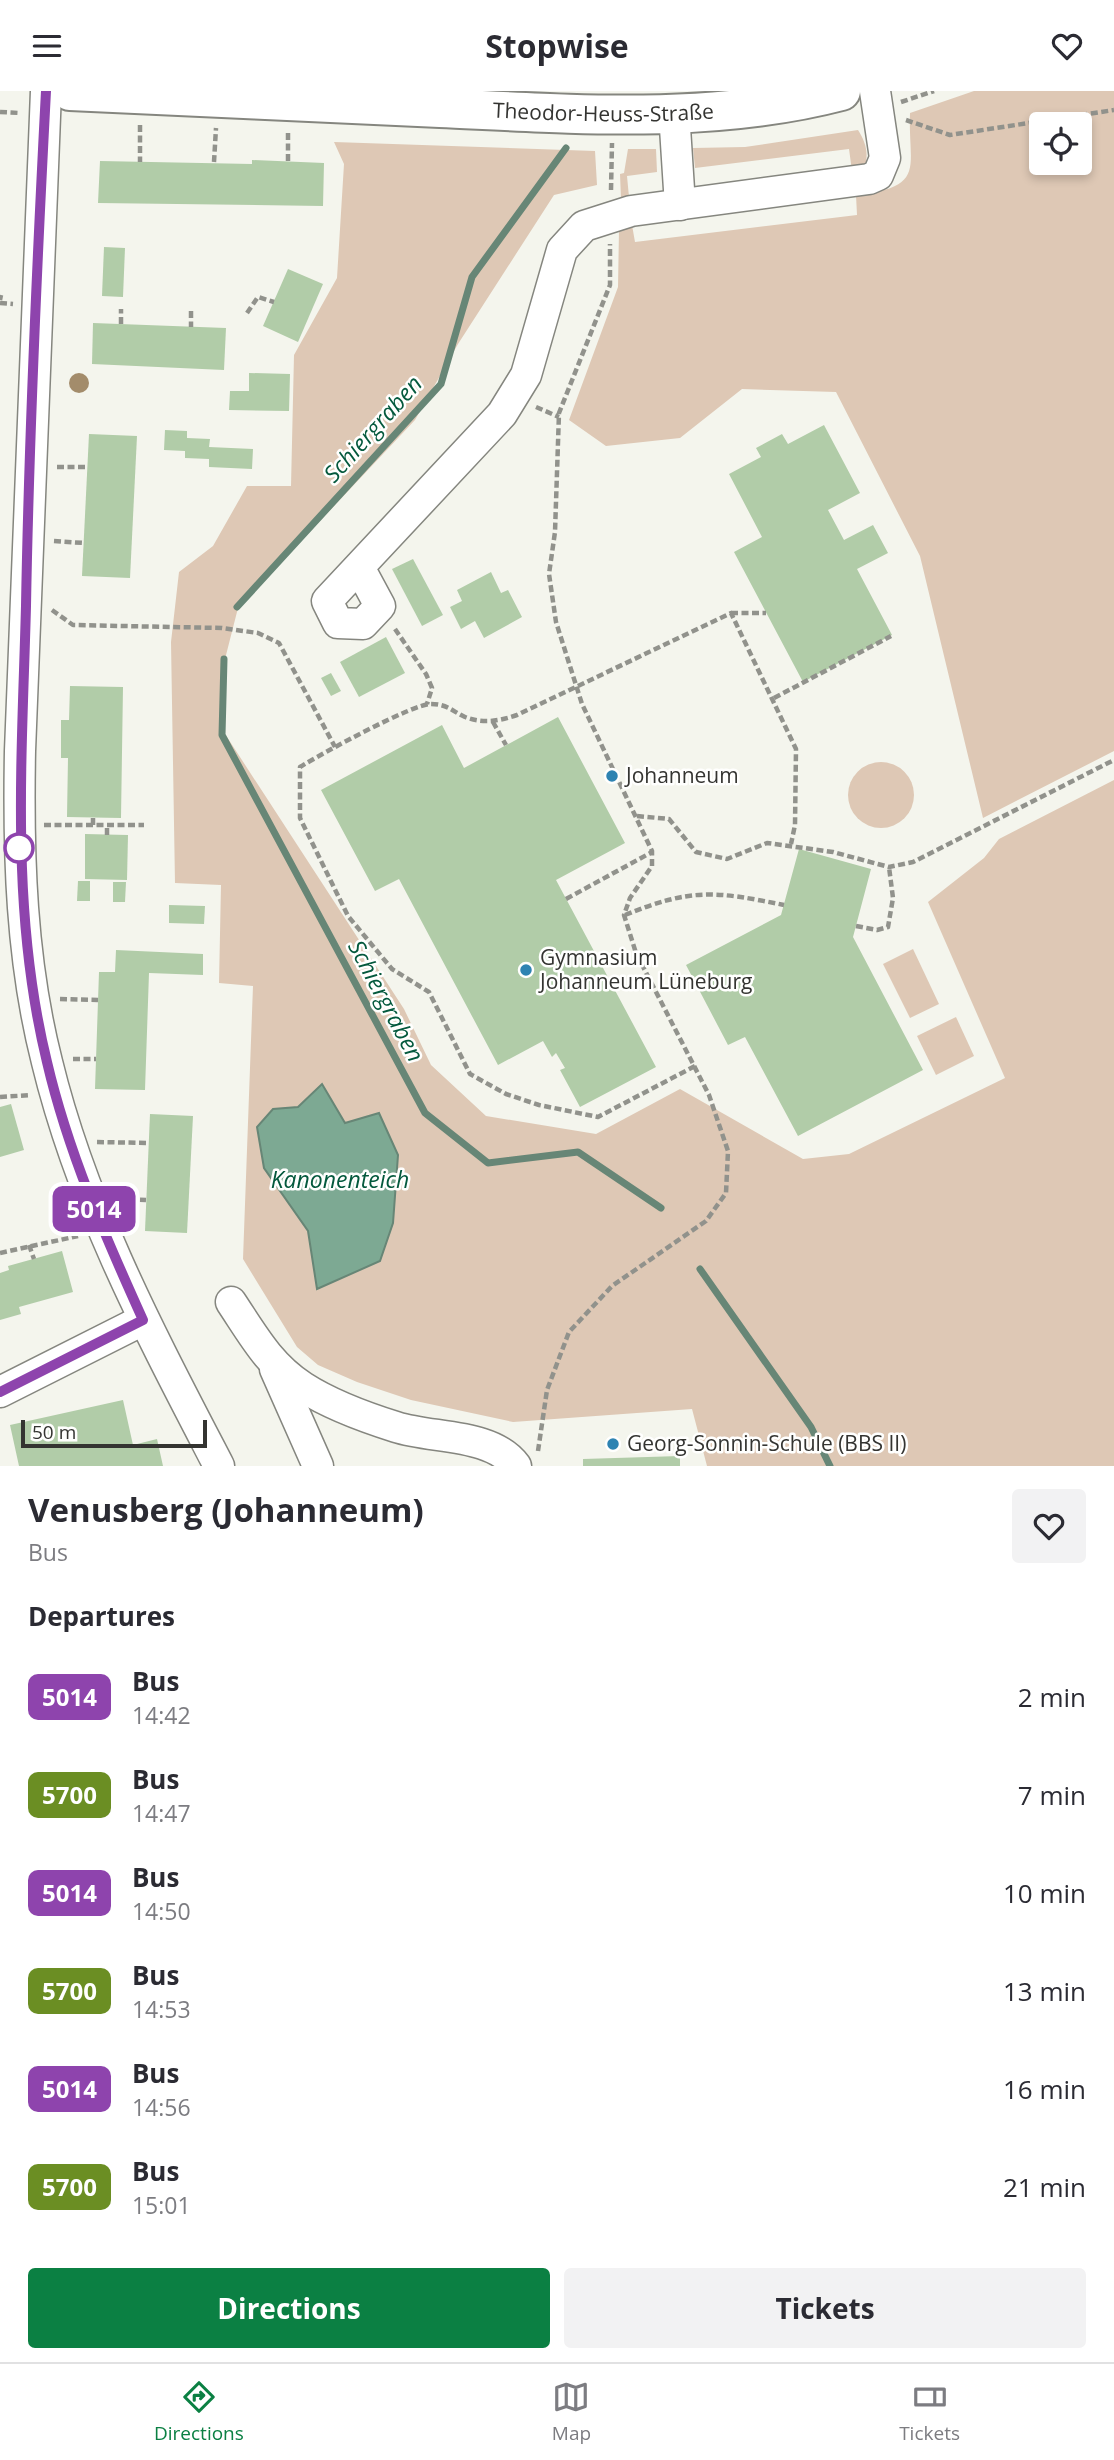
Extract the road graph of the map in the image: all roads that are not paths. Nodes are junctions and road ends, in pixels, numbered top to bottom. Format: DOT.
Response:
graph roads {
  1 [pos="46,91"];
  2 [pos="70,91"];
  3 [pos="841,91"];
  4 [pos="877,101"];
  5 [pos="288,107"];
  6 [pos="674,112"];
  7 [pos="680,205"];
  8 [pos="359,567"];
  9 [pos="10,751"];
  10 [pos="231,1302"];
  11 [pos="143,1320"];
  12 [pos="273,1365"];
  13 [pos="0,1392"];
  14 [pos="526,1461"];
  15 [pos="219,1466"];
  16 [pos="318,1466"];
  1 -- 9 [label="street"];
  2 -- 5 [label="main road, Theodor-Heuss-Straße"];
  3 -- 6 [label="main road, Theodor-Heuss-Straße"];
  4 -- 7 [label="street"];
  5 -- 6 [label="main road, Theodor-Heuss-Straße"];
  6 -- 7 [label="street"];
  7 -- 8 [label="street"];
  8 -- 8 [label="street"];
  9 -- 11 [label="street"];
  10 -- 12 [label="street"];
  11 -- 13 [label="street"];
  11 -- 15 [label="street"];
  12 -- 14 [label="street"];
  12 -- 16 [label="street"];
}
